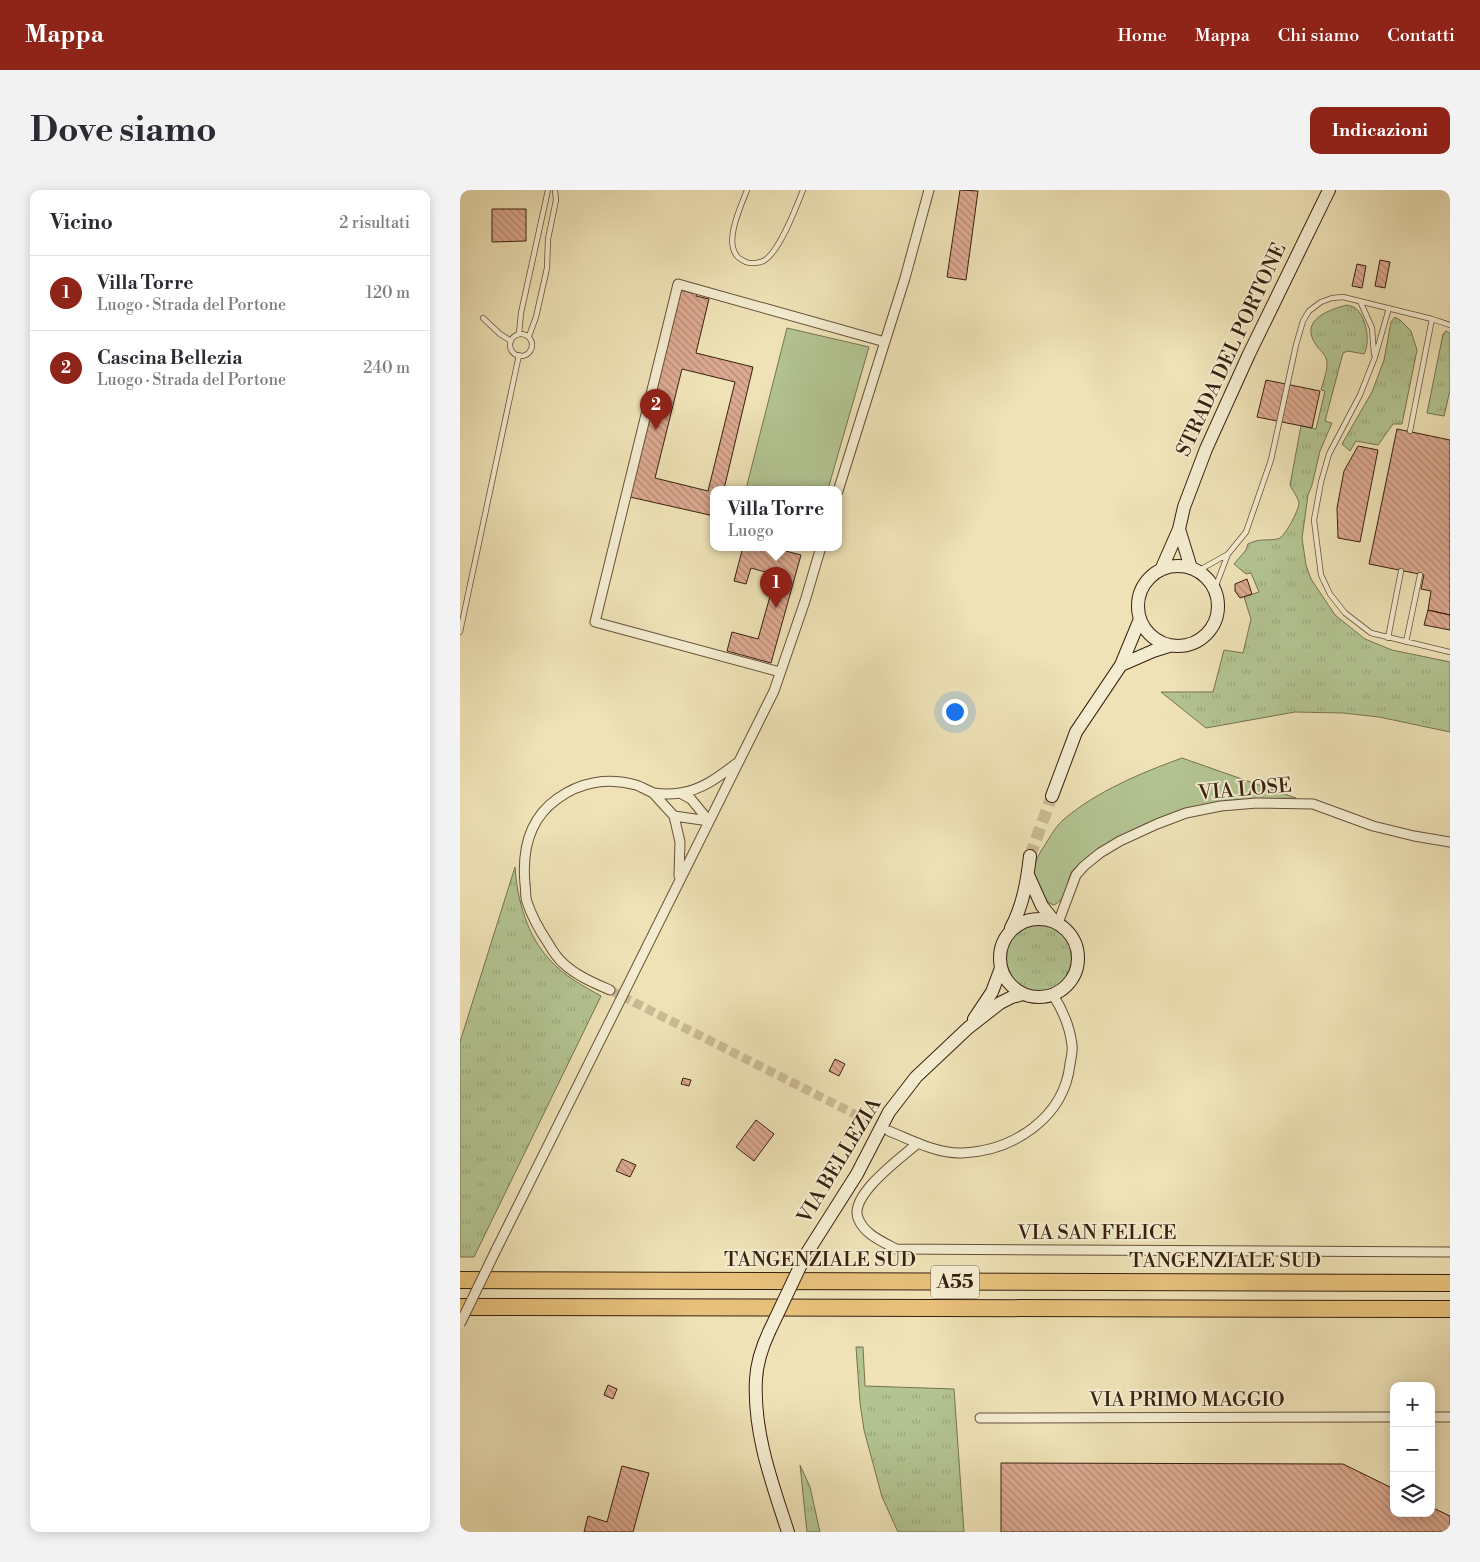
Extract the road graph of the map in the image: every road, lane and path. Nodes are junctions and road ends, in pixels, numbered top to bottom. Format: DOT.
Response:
graph roads {
  1 [pos="548,190"];
  2 [pos="555,190"];
  3 [pos="747,190"];
  4 [pos="803,190"];
  5 [pos="929,190"];
  6 [pos="1329,190"];
  7 [pos="1360,300"];
  8 [pos="1388,308"];
  9 [pos="483,318"];
  10 [pos="1432,319"];
  11 [pos="1450,325"];
  12 [pos="519,334"];
  13 [pos="528,336"];
  14 [pos="511,341"];
  15 [pos="885,342"];
  16 [pos="519,355"];
  17 [pos="1375,357"];
  18 [pos="1410,431"];
  19 [pos="840,486"];
  20 [pos="1179,529"];
  21 [pos="820,551"];
  22 [pos="1228,554"];
  23 [pos="1195,569"];
  24 [pos="1161,570"];
  25 [pos="1401,571"];
  26 [pos="1420,575"];
  27 [pos="1215,588"];
  28 [pos="1140,619"];
  29 [pos="460,632"];
  30 [pos="1388,638"];
  31 [pos="1406,642"];
  32 [pos="1169,646"];
  33 [pos="1450,652"];
  34 [pos="1121,665"];
  35 [pos="780,672"];
  36 [pos="739,761"];
  37 [pos="653,793"];
  38 [pos="680,793"];
  39 [pos="1052,796"];
  40 [pos="674,816"];
  41 [pos="709,821"];
  42 [pos="1450,842"];
  43 [pos="1030,856"];
  44 [pos="1028,875"];
  45 [pos="679,882"];
  46 [pos="1056,922"];
  47 [pos="1010,930"];
  48 [pos="1001,968"];
  49 [pos="610,990"];
  50 [pos="1022,994"];
  51 [pos="1053,995"];
  52 [pos="968,1028"];
  53 [pos="888,1132"];
  54 [pos="918,1143"];
  55 [pos="1450,1252"];
  56 [pos="460,1280"];
  57 [pos="1450,1283"];
  58 [pos="460,1307"];
  59 [pos="1450,1309"];
  60 [pos="460,1324"];
  61 [pos="1390,1417"];
  62 [pos="1435,1417"];
  63 [pos="1450,1417"];
  64 [pos="980,1418"];
  65 [pos="788,1532"];
  1 -- 12 [label="lane"];
  2 -- 13 [label="lane"];
  3 -- 4 [label="lane"];
  5 -- 15 [label="street"];
  6 -- 20 [label="street, STRADA DEL PORTONE"];
  7 -- 8 [label="lane"];
  7 -- 17 [label="lane"];
  7 -- 22 [label="lane"];
  8 -- 10 [label="lane"];
  8 -- 17 [label="lane"];
  9 -- 14 [label="lane"];
  10 -- 11 [label="lane"];
  10 -- 18 [label="lane"];
  12 -- 13 [label="lane"];
  12 -- 14 [label="lane"];
  13 -- 16 [label="lane"];
  14 -- 16 [label="lane"];
  15 -- 19 [label="street"];
  15 -- 35 [label="street"];
  16 -- 29 [label="lane"];
  17 -- 30 [label="lane"];
  20 -- 23 [label="street"];
  20 -- 24 [label="street, STRADA DEL PORTONE"];
  21 -- 35 [label="street"];
  22 -- 23 [label="lane"];
  22 -- 27 [label="lane"];
  23 -- 24 [label="street"];
  23 -- 27 [label="street"];
  24 -- 28 [label="street"];
  25 -- 30 [label="lane"];
  26 -- 31 [label="lane"];
  27 -- 32 [label="street"];
  28 -- 32 [label="street"];
  28 -- 34 [label="street"];
  30 -- 31 [label="lane"];
  31 -- 33 [label="lane"];
  32 -- 34 [label="street"];
  34 -- 39 [label="street"];
  35 -- 36 [label="street"];
  36 -- 38 [label="street"];
  36 -- 41 [label="street"];
  37 -- 38 [label="street"];
  37 -- 40 [label="street"];
  37 -- 49 [label="street"];
  38 -- 41 [label="street"];
  40 -- 41 [label="street"];
  40 -- 45 [label="street"];
  41 -- 45 [label="street"];
  42 -- 46 [label="street, VIA LOSE"];
  43 -- 44 [label="street, VIA BELLEZIA"];
  44 -- 46 [label="street"];
  44 -- 47 [label="street, VIA BELLEZIA"];
  45 -- 60 [label="street, bridge"];
  46 -- 47 [label="street"];
  46 -- 51 [label="street"];
  47 -- 48 [label="street, VIA BELLEZIA"];
  48 -- 50 [label="street"];
  48 -- 52 [label="street, VIA BELLEZIA"];
  50 -- 51 [label="street, VIA BELLEZIA"];
  50 -- 52 [label="street, VIA BELLEZIA"];
  51 -- 54 [label="street"];
  52 -- 65 [label="street, VIA BELLEZIA, bridge"];
  53 -- 54 [label="street"];
  54 -- 55 [label="street, VIA SAN FELICE"];
  56 -- 57 [label="highway, TANGENZIALE SUD / A55"];
  58 -- 59 [label="highway, A55"];
  61 -- 64 [label="street, VIA PRIMO MAGGIO"];
  62 -- 63 [label="street"];
}
